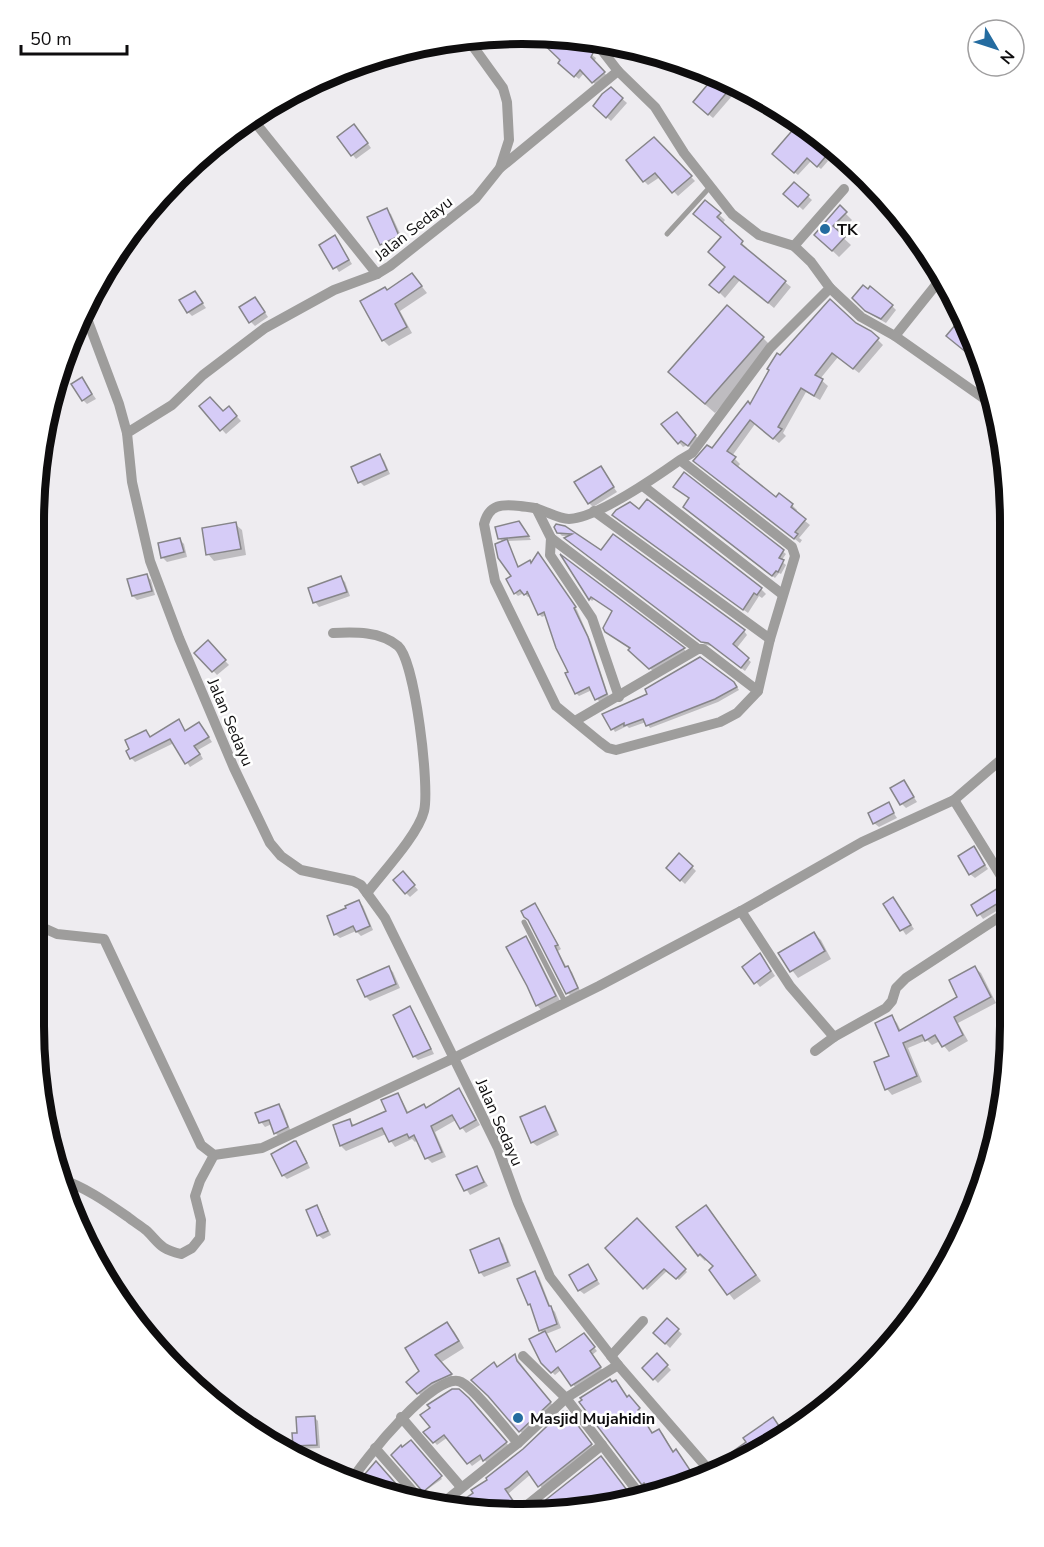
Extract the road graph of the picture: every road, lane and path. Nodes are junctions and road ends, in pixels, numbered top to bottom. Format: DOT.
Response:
graph roads {
  1 [pos="474,47"];
  2 [pos="603,51"];
  3 [pos="618,71"];
  4 [pos="256,124"];
  5 [pos="500,168"];
  6 [pos="710,187"];
  7 [pos="844,189"];
  8 [pos="666,234"];
  9 [pos="794,246"];
  10 [pos="377,274"];
  11 [pos="936,283"];
  12 [pos="830,288"];
  13 [pos="88,321"];
  14 [pos="895,336"];
  15 [pos="984,399"];
  16 [pos="127,433"];
  17 [pos="680,460"];
  18 [pos="643,486"];
  19 [pos="536,508"];
  20 [pos="594,511"];
  21 [pos="551,538"];
  22 [pos="782,594"];
  23 [pos="333,633"];
  24 [pos="770,639"];
  25 [pos="698,649"];
  26 [pos="758,691"];
  27 [pos="619,697"];
  28 [pos="575,721"];
  29 [pos="1000,760"];
  30 [pos="954,800"];
  31 [pos="1000,874"];
  32 [pos="367,893"];
  33 [pos="741,910"];
  34 [pos="1000,917"];
  35 [pos="524,922"];
  36 [pos="44,928"];
  37 [pos="565,1002"];
  38 [pos="834,1037"];
  39 [pos="815,1051"];
  40 [pos="454,1058"];
  41 [pos="214,1155"];
  42 [pos="70,1182"];
  43 [pos="643,1321"];
  44 [pos="523,1356"];
  45 [pos="615,1360"];
  46 [pos="566,1398"];
  47 [pos="401,1417"];
  48 [pos="518,1443"];
  49 [pos="602,1445"];
  50 [pos="375,1448"];
  51 [pos="705,1467"];
  52 [pos="356,1474"];
  53 [pos="461,1487"];
  54 [pos="636,1489"];
  55 [pos="412,1490"];
  56 [pos="449,1497"];
  57 [pos="529,1504"];
  1 -- 5 [label="street, Jalan Sedayu"];
  2 -- 3 [label="street"];
  3 -- 5 [label="street"];
  3 -- 6 [label="street"];
  4 -- 10 [label="street"];
  5 -- 10 [label="street, Jalan Sedayu"];
  6 -- 8 [label="lane"];
  6 -- 9 [label="street"];
  7 -- 9 [label="street"];
  9 -- 12 [label="street"];
  10 -- 16 [label="street, Jalan Sedayu"];
  11 -- 14 [label="street"];
  12 -- 14 [label="street"];
  12 -- 17 [label="street"];
  13 -- 16 [label="street"];
  14 -- 15 [label="street"];
  16 -- 32 [label="street, Jalan Sedayu"];
  17 -- 18 [label="street"];
  17 -- 22 [label="street"];
  18 -- 20 [label="street"];
  18 -- 22 [label="street"];
  19 -- 20 [label="street"];
  19 -- 21 [label="street"];
  19 -- 28 [label="street"];
  20 -- 24 [label="street"];
  21 -- 25 [label="street"];
  21 -- 27 [label="street"];
  22 -- 24 [label="street"];
  23 -- 32 [label="street"];
  24 -- 26 [label="street"];
  25 -- 26 [label="street"];
  25 -- 27 [label="street"];
  26 -- 28 [label="street"];
  27 -- 28 [label="street"];
  29 -- 30 [label="street"];
  30 -- 31 [label="street"];
  30 -- 33 [label="street"];
  32 -- 40 [label="street, Jalan Sedayu"];
  33 -- 37 [label="street"];
  33 -- 38 [label="street"];
  34 -- 38 [label="street"];
  35 -- 37 [label="lane"];
  36 -- 41 [label="street"];
  37 -- 40 [label="street"];
  38 -- 39 [label="street"];
  40 -- 41 [label="street"];
  40 -- 45 [label="street, Jalan Sedayu"];
  41 -- 42 [label="street"];
  43 -- 45 [label="street"];
  44 -- 46 [label="street"];
  45 -- 46 [label="street"];
  45 -- 51 [label="street, Jalan Sedayu"];
  46 -- 48 [label="street"];
  46 -- 49 [label="street"];
  47 -- 48 [label="street"];
  47 -- 50 [label="street"];
  47 -- 53 [label="street"];
  48 -- 53 [label="street"];
  49 -- 54 [label="street"];
  49 -- 57 [label="street"];
  50 -- 52 [label="street"];
  50 -- 55 [label="street"];
  53 -- 56 [label="street"];
}
